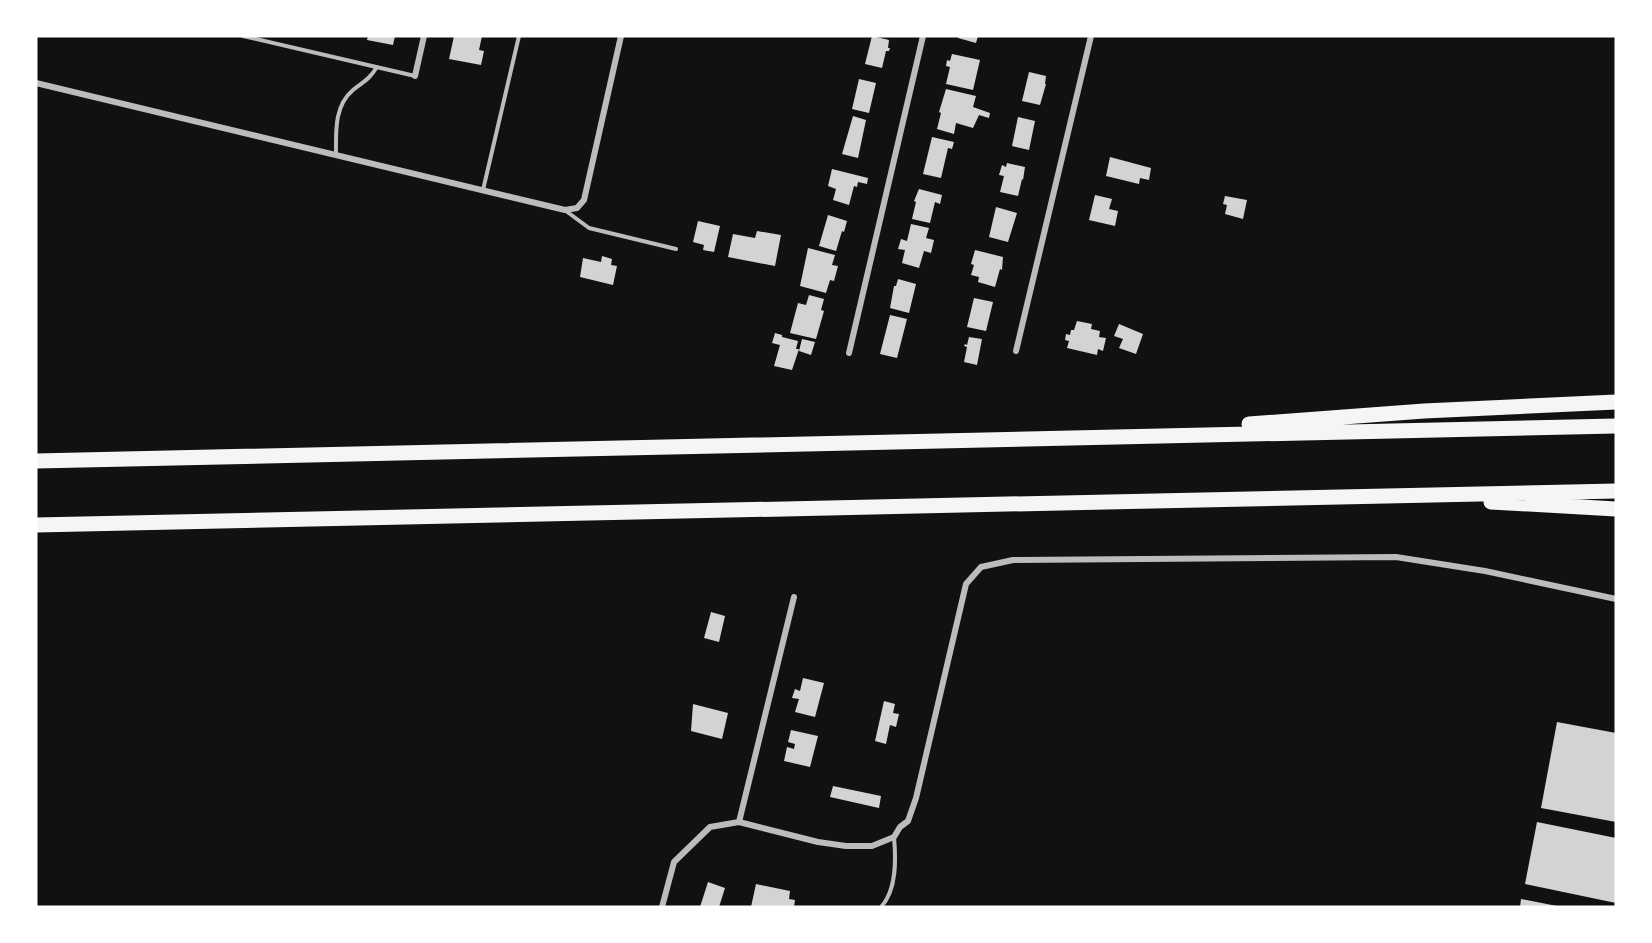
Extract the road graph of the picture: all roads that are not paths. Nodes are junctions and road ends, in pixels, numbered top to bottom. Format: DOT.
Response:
graph roads {
  1 [pos="243,36"];
  2 [pos="424,36"];
  3 [pos="519,36"];
  4 [pos="621,36"];
  5 [pos="923,36"];
  6 [pos="1091,36"];
  7 [pos="377,67"];
  8 [pos="415,76"];
  9 [pos="36,82"];
  10 [pos="336,155"];
  11 [pos="483,190"];
  12 [pos="565,210"];
  13 [pos="676,249"];
  14 [pos="1016,351"];
  15 [pos="849,353"];
  16 [pos="1616,402"];
  17 [pos="1616,426"];
  18 [pos="1081,437"];
  19 [pos="36,461"];
  20 [pos="1616,491"];
  21 [pos="1368,496"];
  22 [pos="1616,509"];
  23 [pos="36,525"];
  24 [pos="794,597"];
  25 [pos="1616,599"];
  26 [pos="739,822"];
  27 [pos="894,837"];
  28 [pos="662,907"];
  29 [pos="881,907"];
  1 -- 7 [label="lane"];
  2 -- 8 [label="street"];
  3 -- 11 [label="lane"];
  4 -- 12 [label="street"];
  5 -- 15 [label="street"];
  6 -- 14 [label="street"];
  7 -- 8 [label="lane"];
  7 -- 10 [label="lane"];
  9 -- 10 [label="street"];
  10 -- 11 [label="street"];
  11 -- 12 [label="street"];
  12 -- 13 [label="lane"];
  16 -- 18 [label="highway"];
  17 -- 18 [label="highway"];
  18 -- 19 [label="highway"];
  20 -- 21 [label="highway"];
  21 -- 22 [label="highway"];
  21 -- 23 [label="highway"];
  24 -- 26 [label="street"];
  25 -- 27 [label="street"];
  26 -- 27 [label="street"];
  26 -- 28 [label="street"];
  27 -- 29 [label="lane"];
}
